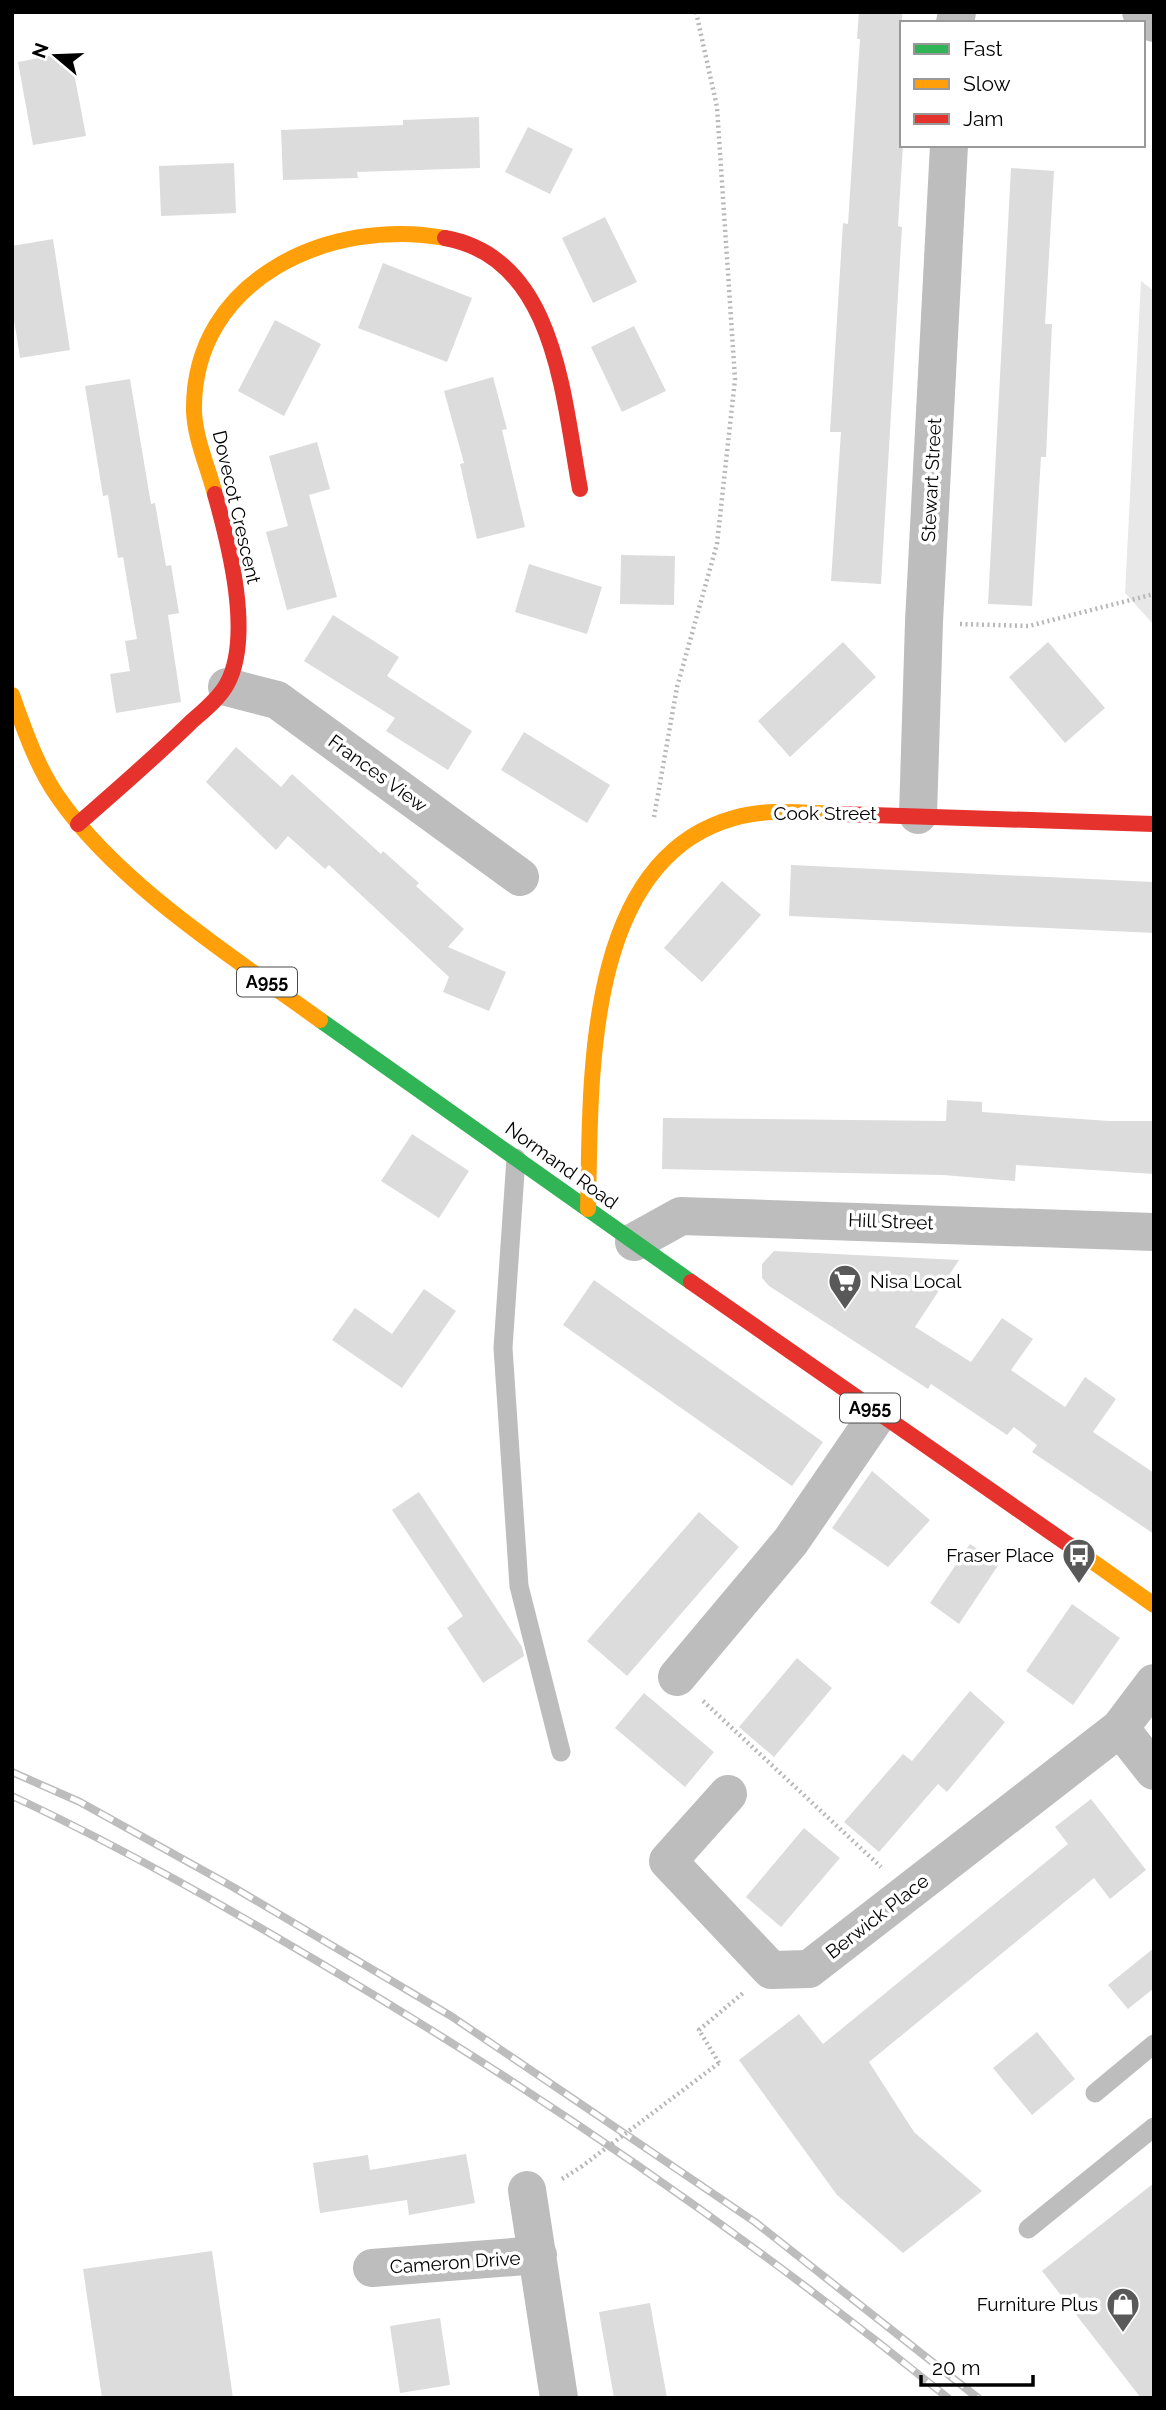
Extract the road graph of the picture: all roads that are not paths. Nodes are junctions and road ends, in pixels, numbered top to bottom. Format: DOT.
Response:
graph roads {
  1 [pos="1141,12"];
  2 [pos="1154,23"];
  3 [pos="949,147"];
  4 [pos="580,489"];
  5 [pos="227,687"];
  6 [pos="12,695"];
  7 [pos="918,814"];
  8 [pos="78,824"];
  9 [pos="1154,824"];
  10 [pos="520,877"];
  11 [pos="516,1158"];
  12 [pos="588,1209"];
  13 [pos="1154,1232"];
  14 [pos="634,1242"];
  15 [pos="878,1414"];
  16 [pos="1154,1605"];
  17 [pos="677,1677"];
  18 [pos="1154,1683"];
  19 [pos="1120,1728"];
  20 [pos="561,1752"];
  21 [pos="1154,1771"];
  22 [pos="728,1794"];
  23 [pos="1154,2044"];
  24 [pos="1095,2093"];
  25 [pos="1154,2127"];
  26 [pos="527,2190"];
  27 [pos="1028,2229"];
  28 [pos="538,2255"];
  29 [pos="372,2268"];
  30 [pos="559,2398"];
  1 -- 2 [label="street"];
  3 -- 7 [label="street, Stewart Street"];
  4 -- 5 [label="street, Dovecot Crescent"];
  5 -- 8 [label="street"];
  5 -- 10 [label="street, Frances View"];
  6 -- 8 [label="street, Normand Road / A955"];
  7 -- 9 [label="street, Cook Street"];
  7 -- 12 [label="street, Cook Street"];
  8 -- 11 [label="street, Normand Road / A955"];
  11 -- 12 [label="street, Normand Road / A955"];
  11 -- 20 [label="lane"];
  12 -- 14 [label="street, Normand Road / A955"];
  13 -- 14 [label="street, Hill Street"];
  14 -- 15 [label="street, Normand Road / A955"];
  15 -- 16 [label="street, Normand Road / A955"];
  15 -- 17 [label="street"];
  18 -- 19 [label="street, Berwick Place"];
  19 -- 21 [label="street"];
  19 -- 22 [label="street, Berwick Place"];
  23 -- 24 [label="lane"];
  25 -- 27 [label="lane"];
  26 -- 28 [label="street, Cameron Drive"];
  28 -- 29 [label="street, Cameron Drive"];
  28 -- 30 [label="street, Cameron Drive"];
}
